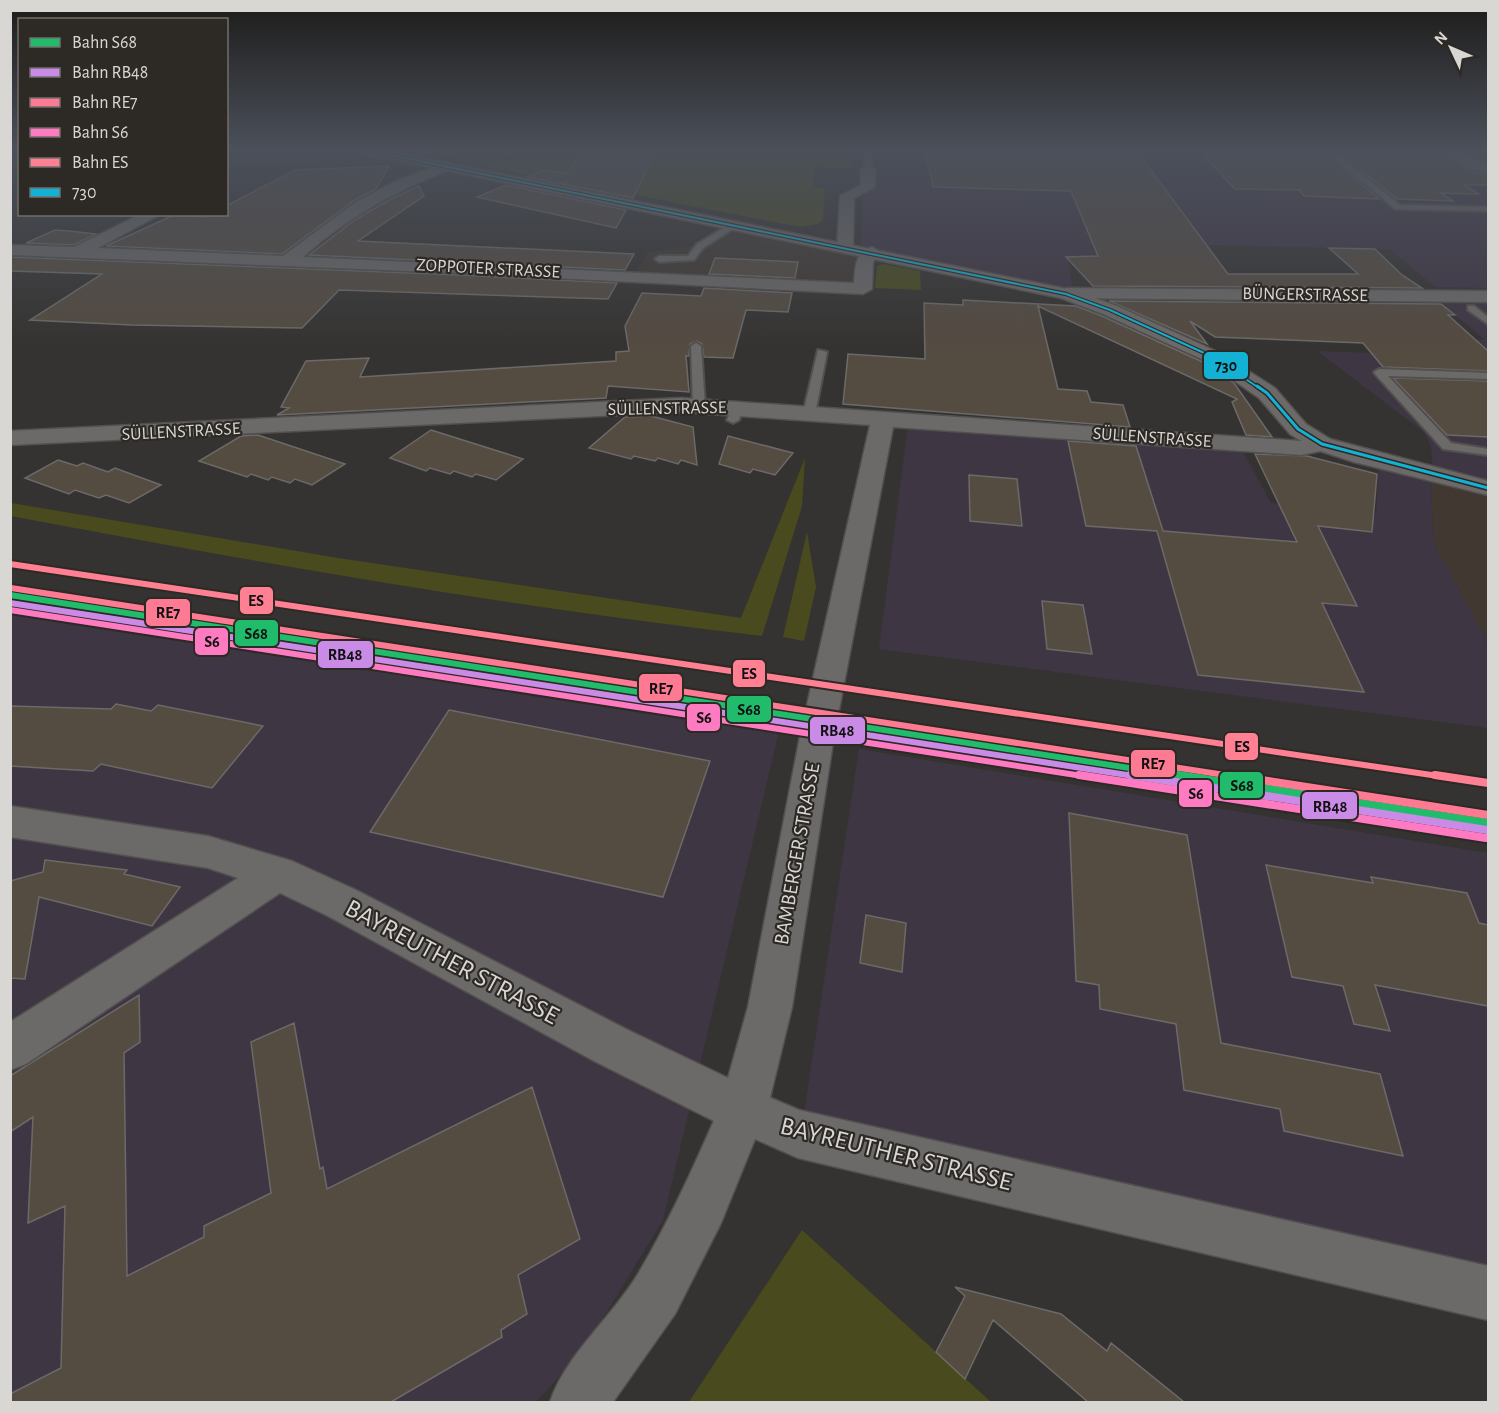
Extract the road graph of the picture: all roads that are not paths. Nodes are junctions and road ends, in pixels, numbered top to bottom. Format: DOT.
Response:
graph roads {
  1 [pos="150,216"];
  2 [pos="343,216"];
  3 [pos="691,216"];
  4 [pos="846,216"];
  5 [pos="735,225"];
  6 [pos="845,247"];
  7 [pos="10,250"];
  8 [pos="873,252"];
  9 [pos="74,254"];
  10 [pos="659,259"];
  11 [pos="287,261"];
  12 [pos="1488,297"];
  13 [pos="1116,302"];
  14 [pos="1471,308"];
  15 [pos="1488,321"];
  16 [pos="696,346"];
  17 [pos="822,352"];
  18 [pos="1488,376"];
  19 [pos="699,406"];
  20 [pos="809,414"];
  21 [pos="883,420"];
  22 [pos="10,438"];
  23 [pos="1322,444"];
  24 [pos="1488,453"];
  25 [pos="1488,488"];
  26 [pos="10,821"];
  27 [pos="278,873"];
  28 [pos="10,1048"];
  29 [pos="742,1110"];
  30 [pos="1488,1293"];
  31 [pos="579,1402"];
  1 -- 9 [label="street"];
  2 -- 11 [label="street"];
  3 -- 5 [label="street"];
  4 -- 6 [label="street"];
  5 -- 6 [label="street"];
  5 -- 10 [label="lane"];
  6 -- 8 [label="street"];
  7 -- 9 [label="street, ZOPPOTER STRASSE"];
  8 -- 11 [label="street, ZOPPOTER STRASSE"];
  8 -- 13 [label="street"];
  9 -- 11 [label="street, ZOPPOTER STRASSE"];
  12 -- 13 [label="street, BÜNGERSTRASSE"];
  13 -- 23 [label="street"];
  14 -- 15 [label="lane"];
  16 -- 19 [label="lane"];
  17 -- 20 [label="lane"];
  18 -- 24 [label="lane"];
  19 -- 20 [label="street, SÜLLENSTRASSE"];
  19 -- 22 [label="street, SÜLLENSTRASSE"];
  20 -- 21 [label="street, SÜLLENSTRASSE"];
  21 -- 23 [label="street, SÜLLENSTRASSE"];
  21 -- 29 [label="street, BAMBERGER STRASSE"];
  23 -- 25 [label="street"];
  26 -- 27 [label="street, BAYREUTHER STRASSE"];
  27 -- 28 [label="street"];
  27 -- 29 [label="street, BAYREUTHER STRASSE"];
  29 -- 30 [label="street, BAYREUTHER STRASSE"];
  29 -- 31 [label="street, BAMBERGER STRASSE"];
}
